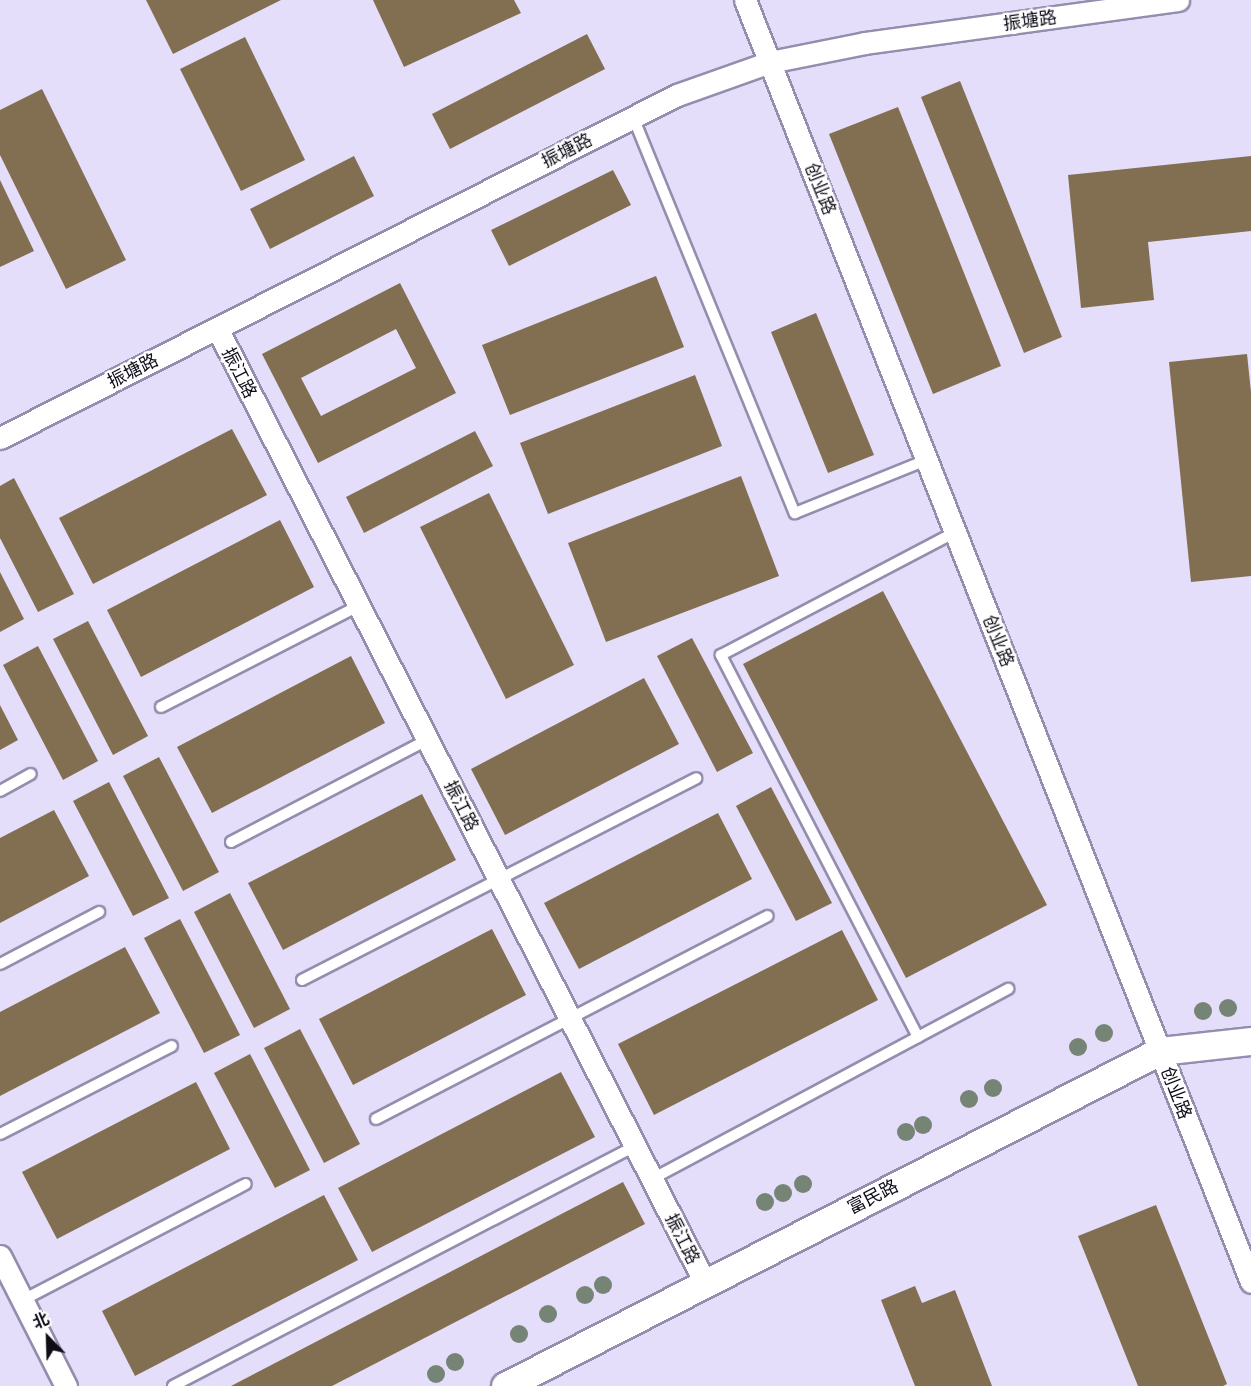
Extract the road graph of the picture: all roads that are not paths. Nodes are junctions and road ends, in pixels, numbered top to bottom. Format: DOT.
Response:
graph roads {
  1 [pos="745,0"];
  2 [pos="1178,0"];
  3 [pos="770,62"];
  4 [pos="633,117"];
  5 [pos="217,328"];
  6 [pos="0,438"];
  7 [pos="926,460"];
  8 [pos="955,532"];
  9 [pos="358,606"];
  10 [pos="161,707"];
  11 [pos="427,740"];
  12 [pos="31,774"];
  13 [pos="696,778"];
  14 [pos="0,791"];
  15 [pos="231,842"];
  16 [pos="498,879"];
  17 [pos="99,912"];
  18 [pos="768,916"];
  19 [pos="0,964"];
  20 [pos="302,980"];
  21 [pos="1008,989"];
  22 [pos="570,1019"];
  23 [pos="918,1037"];
  24 [pos="1251,1041"];
  25 [pos="172,1046"];
  26 [pos="1160,1051"];
  27 [pos="376,1119"];
  28 [pos="0,1134"];
  29 [pos="635,1146"];
  30 [pos="651,1179"];
  31 [pos="246,1184"];
  32 [pos="0,1256"];
  33 [pos="1251,1282"];
  34 [pos="705,1283"];
  35 [pos="23,1300"];
  36 [pos="66,1386"];
  37 [pos="173,1386"];
  38 [pos="505,1386"];
  1 -- 3 [label="street, 创业路"];
  2 -- 3 [label="street, 振塘路"];
  3 -- 4 [label="street, 振塘路"];
  3 -- 7 [label="street, 创业路"];
  4 -- 5 [label="street, 振塘路"];
  4 -- 7 [label="lane"];
  5 -- 6 [label="street, 振塘路"];
  5 -- 9 [label="street, 振江路"];
  7 -- 8 [label="street, 创业路"];
  8 -- 23 [label="lane"];
  8 -- 26 [label="street, 创业路"];
  9 -- 10 [label="lane"];
  9 -- 11 [label="street, 振江路"];
  11 -- 15 [label="lane"];
  11 -- 16 [label="street, 振江路"];
  12 -- 14 [label="lane"];
  13 -- 16 [label="lane"];
  16 -- 20 [label="lane"];
  16 -- 22 [label="street, 振江路"];
  17 -- 19 [label="lane"];
  18 -- 22 [label="lane"];
  21 -- 23 [label="lane"];
  22 -- 27 [label="lane"];
  22 -- 29 [label="street, 振江路"];
  23 -- 30 [label="lane"];
  24 -- 26 [label="street, 富民路"];
  25 -- 28 [label="lane"];
  26 -- 33 [label="street, 创业路"];
  26 -- 34 [label="street, 富民路"];
  29 -- 30 [label="street, 振江路"];
  29 -- 37 [label="lane"];
  30 -- 34 [label="street, 振江路"];
  31 -- 35 [label="lane"];
  32 -- 35 [label="street"];
  34 -- 38 [label="street, 富民路"];
  35 -- 36 [label="street"];
}
